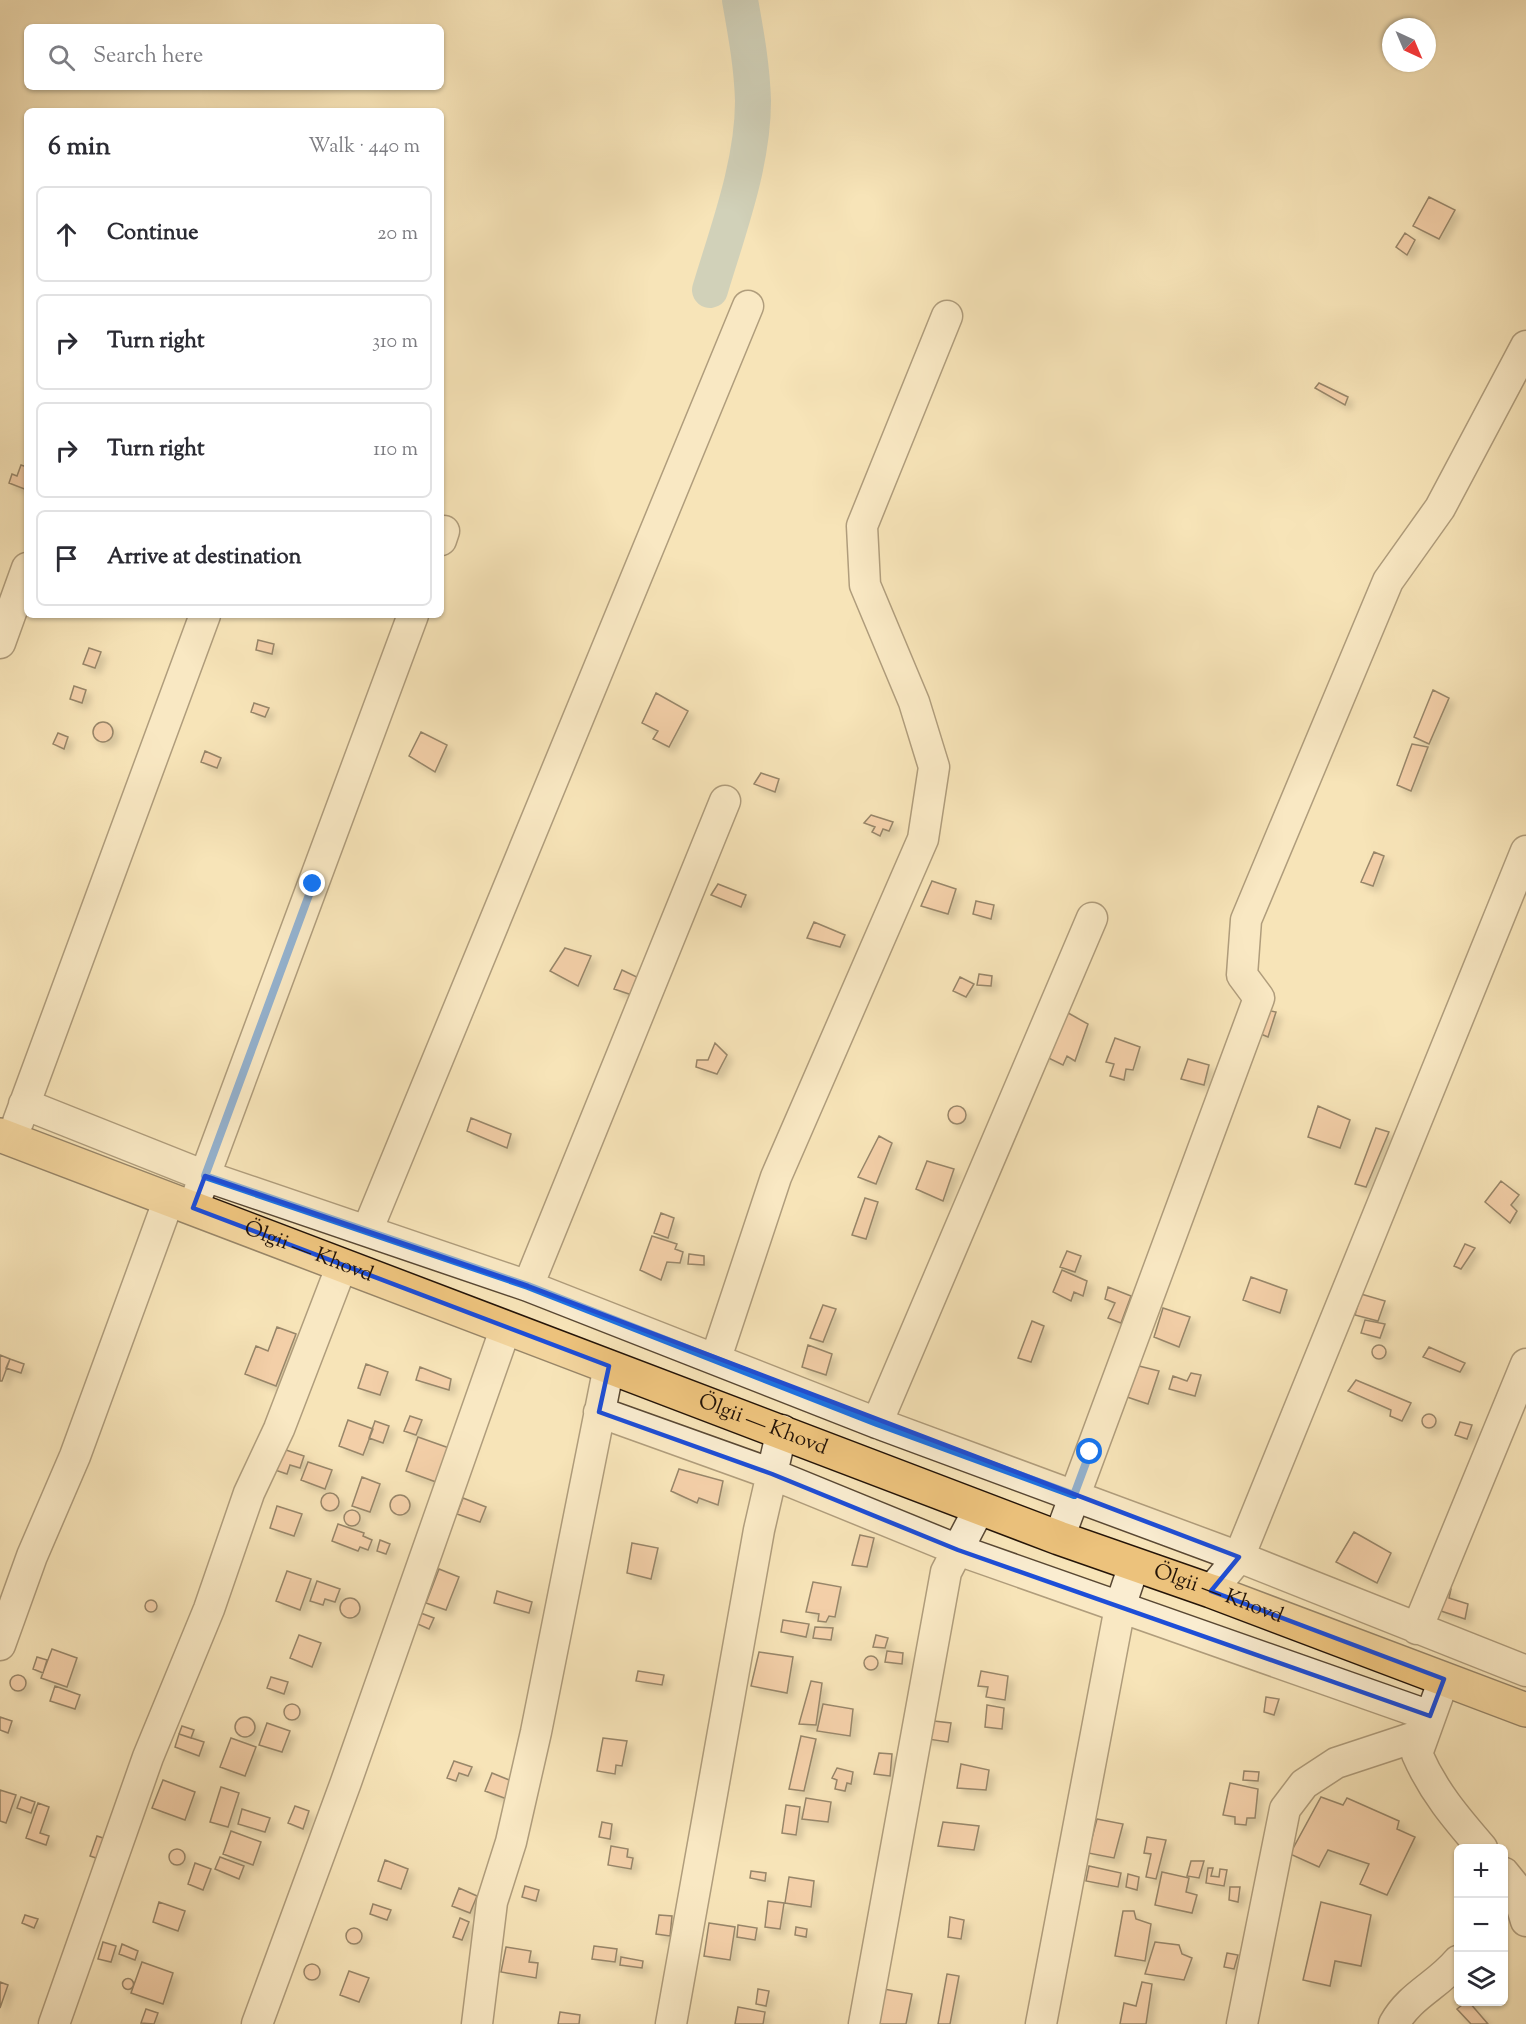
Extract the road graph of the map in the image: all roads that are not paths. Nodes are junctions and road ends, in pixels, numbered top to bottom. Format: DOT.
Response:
graph roads {
  1 [pos="748,306"];
  2 [pos="947,316"];
  3 [pos="1526,346"];
  4 [pos="24,576"];
  5 [pos="204,618"];
  6 [pos="412,618"];
  7 [pos="0,643"];
  8 [pos="725,801"];
  9 [pos="1526,851"];
  10 [pos="1092,918"];
  11 [pos="24,1104"];
  12 [pos="6,1137"];
  13 [pos="205,1176"];
  14 [pos="181,1204"];
  15 [pos="367,1231"];
  16 [pos="342,1264"];
  17 [pos="528,1286"];
  18 [pos="506,1327"];
  19 [pos="716,1359"];
  20 [pos="1526,1364"];
  21 [pos="609,1365"];
  22 [pos="599,1413"];
  23 [pos="877,1423"];
  24 [pos="782,1431"];
  25 [pos="772,1474"];
  26 [pos="1074,1495"];
  27 [pos="980,1508"];
  28 [pos="1059,1538"];
  29 [pos="958,1550"];
  30 [pos="1239,1557"];
  31 [pos="1134,1564"];
  32 [pos="1210,1592"];
  33 [pos="1120,1607"];
  34 [pos="1417,1629"];
  35 [pos="0,1645"];
  36 [pos="1526,1671"];
  37 [pos="1444,1679"];
  38 [pos="1526,1710"];
  39 [pos="1427,1725"];
  40 [pos="1478,1844"];
  41 [pos="1513,1888"];
  42 [pos="1526,1921"];
  43 [pos="1454,1966"];
  44 [pos="54,2024"];
  45 [pos="256,2024"];
  46 [pos="477,2024"];
  47 [pos="671,2024"];
  48 [pos="864,2024"];
  49 [pos="1041,2024"];
  50 [pos="1242,2024"];
  51 [pos="1394,2024"];
  1 -- 15 [label="street"];
  2 -- 19 [label="street"];
  3 -- 26 [label="street"];
  4 -- 7 [label="street"];
  5 -- 11 [label="street"];
  6 -- 13 [label="street"];
  8 -- 17 [label="street"];
  9 -- 30 [label="street"];
  10 -- 23 [label="street"];
  11 -- 12 [label="street"];
  11 -- 13 [label="street"];
  12 -- 14 [label="highway, Ölgii — Khovd"];
  13 -- 14 [label="street"];
  13 -- 15 [label="street"];
  14 -- 16 [label="highway, Ölgii — Khovd"];
  14 -- 35 [label="street"];
  15 -- 17 [label="street"];
  16 -- 18 [label="highway, Ölgii — Khovd"];
  16 -- 44 [label="street"];
  17 -- 19 [label="street"];
  18 -- 21 [label="highway, Ölgii — Khovd"];
  18 -- 45 [label="street"];
  19 -- 23 [label="street"];
  20 -- 34 [label="street"];
  21 -- 22 [label="street"];
  21 -- 24 [label="highway, Ölgii — Khovd"];
  22 -- 25 [label="street"];
  22 -- 46 [label="street"];
  23 -- 26 [label="street"];
  24 -- 25 [label="street"];
  24 -- 27 [label="highway, Ölgii — Khovd"];
  25 -- 29 [label="street"];
  25 -- 47 [label="street"];
  26 -- 28 [label="street"];
  26 -- 30 [label="street"];
  27 -- 28 [label="highway, Ölgii — Khovd"];
  27 -- 29 [label="street"];
  28 -- 31 [label="highway, Ölgii — Khovd"];
  29 -- 33 [label="street"];
  29 -- 48 [label="street"];
  30 -- 32 [label="street"];
  30 -- 34 [label="street"];
  31 -- 32 [label="highway, Ölgii — Khovd"];
  31 -- 33 [label="street"];
  32 -- 37 [label="highway, Ölgii — Khovd"];
  33 -- 39 [label="street"];
  33 -- 49 [label="street"];
  34 -- 36 [label="street"];
  37 -- 38 [label="highway, Ölgii — Khovd"];
  37 -- 39 [label="street"];
  39 -- 40 [label="street"];
  39 -- 50 [label="street"];
  41 -- 42 [label="street"];
  43 -- 51 [label="street"];
}
